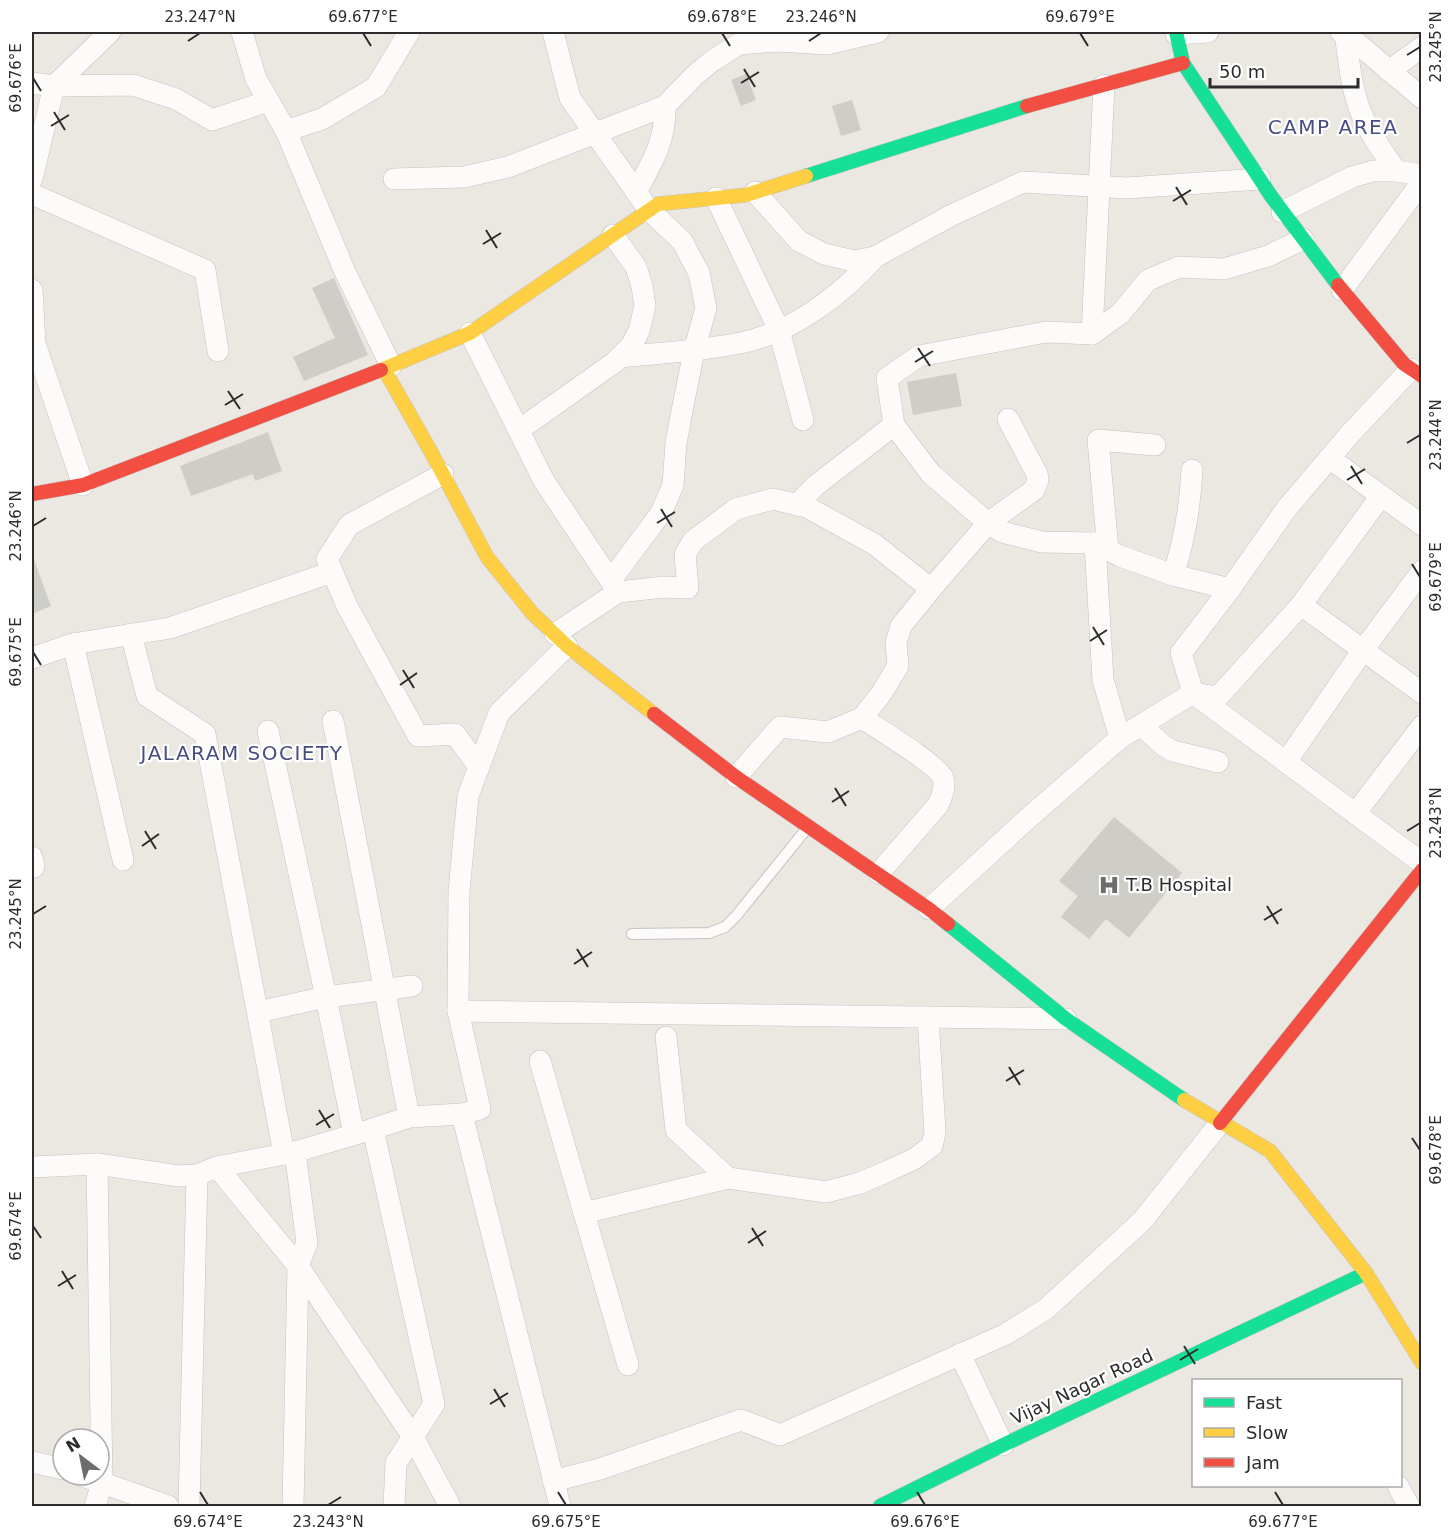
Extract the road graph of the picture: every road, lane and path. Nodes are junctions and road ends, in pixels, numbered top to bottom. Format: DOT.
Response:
graph roads {
  1 [pos="110,32"];
  2 [pos="242,32"];
  3 [pos="409,32"];
  4 [pos="553,32"];
  5 [pos="878,32"];
  6 [pos="1208,32"];
  7 [pos="1343,32"];
  8 [pos="1176,33"];
  9 [pos="740,38"];
  10 [pos="1422,47"];
  11 [pos="1183,63"];
  12 [pos="1389,71"];
  13 [pos="32,83"];
  14 [pos="1104,85"];
  15 [pos="54,86"];
  16 [pos="1422,98"];
  17 [pos="268,101"];
  18 [pos="665,106"];
  19 [pos="286,131"];
  20 [pos="595,134"];
  21 [pos="1396,171"];
  22 [pos="1422,175"];
  23 [pos="32,178"];
  24 [pos="394,179"];
  25 [pos="1260,179"];
  26 [pos="1422,183"];
  27 [pos="1099,186"];
  28 [pos="636,192"];
  29 [pos="755,192"];
  30 [pos="32,194"];
  31 [pos="716,198"];
  32 [pos="649,210"];
  33 [pos="1282,212"];
  34 [pos="613,235"];
  35 [pos="1303,238"];
  36 [pos="875,257"];
  37 [pos="32,290"];
  38 [pos="1342,290"];
  39 [pos="779,330"];
  40 [pos="470,333"];
  41 [pos="1092,334"];
  42 [pos="33,346"];
  43 [pos="218,351"];
  44 [pos="694,351"];
  45 [pos="620,357"];
  46 [pos="388,368"];
  47 [pos="1416,372"];
  48 [pos="1008,419"];
  49 [pos="802,420"];
  50 [pos="894,425"];
  51 [pos="519,430"];
  52 [pos="1155,445"];
  53 [pos="1329,458"];
  54 [pos="1192,470"];
  55 [pos="443,474"];
  56 [pos="83,485"];
  57 [pos="32,494"];
  58 [pos="1382,496"];
  59 [pos="797,505"];
  60 [pos="988,523"];
  61 [pos="1422,525"];
  62 [pos="1102,547"];
  63 [pos="332,572"];
  64 [pos="1422,572"];
  65 [pos="1173,574"];
  66 [pos="614,586"];
  67 [pos="931,589"];
  68 [pos="1230,589"];
  69 [pos="1301,605"];
  70 [pos="131,634"];
  71 [pos="561,640"];
  72 [pos="73,644"];
  73 [pos="1363,650"];
  74 [pos="32,658"];
  75 [pos="1193,693"];
  76 [pos="1422,693"];
  77 [pos="862,718"];
  78 [pos="333,721"];
  79 [pos="1141,725"];
  80 [pos="1422,726"];
  81 [pos="268,731"];
  82 [pos="1120,738"];
  83 [pos="1218,762"];
  84 [pos="1286,762"];
  85 [pos="479,767"];
  86 [pos="736,777"];
  87 [pos="1355,814"];
  88 [pos="808,825"];
  89 [pos="123,860"];
  90 [pos="1422,863"];
  91 [pos="1422,870"];
  92 [pos="879,873"];
  93 [pos="929,909"];
  94 [pos="632,934"];
  95 [pos="412,986"];
  96 [pos="385,990"];
  97 [pos="326,997"];
  98 [pos="458,1011"];
  99 [pos="258,1012"];
  100 [pos="928,1017"];
  101 [pos="1066,1019"];
  102 [pos="666,1037"];
  103 [pos="540,1061"];
  104 [pos="462,1114"];
  105 [pos="410,1117"];
  106 [pos="1220,1123"];
  107 [pos="363,1132"];
  108 [pos="289,1153"];
  109 [pos="97,1164"];
  110 [pos="32,1167"];
  111 [pos="217,1167"];
  112 [pos="197,1175"];
  113 [pos="728,1178"];
  114 [pos="584,1213"];
  115 [pos="298,1266"];
  116 [pos="1366,1273"];
  117 [pos="960,1354"];
  118 [pos="1422,1363"];
  119 [pos="628,1365"];
  120 [pos="101,1427"];
  121 [pos="413,1437"];
  122 [pos="1003,1444"];
  123 [pos="32,1462"];
  124 [pos="51,1466"];
  125 [pos="553,1481"];
  126 [pos="111,1486"];
  127 [pos="101,1487"];
  128 [pos="1399,1487"];
  129 [pos="95,1506"];
  130 [pos="168,1506"];
  131 [pos="189,1506"];
  132 [pos="293,1506"];
  133 [pos="394,1506"];
  134 [pos="450,1506"];
  135 [pos="560,1506"];
  136 [pos="880,1506"];
  137 [pos="1409,1506"];
  1 -- 15 [label="street"];
  2 -- 17 [label="street"];
  3 -- 19 [label="street"];
  4 -- 20 [label="street"];
  5 -- 9 [label="street"];
  6 -- 8 [label="street"];
  7 -- 12 [label="street"];
  7 -- 21 [label="street"];
  8 -- 11 [label="street"];
  9 -- 18 [label="street"];
  10 -- 12 [label="street"];
  11 -- 14 [label="street"];
  11 -- 25 [label="street"];
  12 -- 16 [label="street"];
  13 -- 15 [label="street"];
  14 -- 27 [label="street"];
  14 -- 29 [label="street"];
  15 -- 17 [label="street"];
  15 -- 23 [label="street"];
  17 -- 19 [label="street"];
  18 -- 20 [label="street"];
  18 -- 28 [label="street"];
  19 -- 46 [label="street"];
  20 -- 24 [label="street"];
  20 -- 28 [label="street"];
  21 -- 22 [label="street"];
  21 -- 33 [label="street"];
  25 -- 27 [label="street"];
  25 -- 33 [label="street"];
  26 -- 38 [label="street"];
  27 -- 36 [label="street"];
  27 -- 41 [label="street"];
  28 -- 32 [label="street"];
  29 -- 31 [label="street"];
  29 -- 36 [label="street"];
  30 -- 43 [label="street"];
  31 -- 32 [label="street"];
  31 -- 39 [label="street"];
  32 -- 34 [label="street"];
  32 -- 44 [label="street"];
  33 -- 35 [label="street"];
  34 -- 40 [label="street"];
  34 -- 45 [label="street"];
  35 -- 38 [label="street"];
  35 -- 41 [label="street"];
  36 -- 39 [label="street"];
  37 -- 42 [label="street"];
  38 -- 47 [label="street"];
  39 -- 44 [label="street"];
  39 -- 49 [label="street"];
  40 -- 46 [label="street"];
  40 -- 51 [label="street"];
  41 -- 50 [label="street"];
  42 -- 56 [label="street"];
  44 -- 45 [label="street"];
  44 -- 66 [label="street"];
  45 -- 51 [label="street"];
  46 -- 55 [label="street"];
  46 -- 56 [label="street"];
  47 -- 53 [label="street"];
  48 -- 60 [label="street"];
  50 -- 59 [label="street"];
  50 -- 60 [label="street"];
  51 -- 66 [label="street"];
  52 -- 62 [label="street"];
  53 -- 58 [label="street"];
  53 -- 68 [label="street"];
  54 -- 65 [label="street"];
  55 -- 63 [label="street"];
  55 -- 71 [label="street"];
  56 -- 57 [label="street"];
  58 -- 61 [label="street"];
  58 -- 69 [label="street"];
  59 -- 66 [label="street"];
  59 -- 67 [label="street"];
  60 -- 62 [label="street"];
  60 -- 67 [label="street"];
  62 -- 65 [label="street"];
  62 -- 82 [label="street"];
  63 -- 70 [label="street"];
  63 -- 85 [label="street"];
  64 -- 73 [label="street"];
  65 -- 68 [label="street"];
  66 -- 71 [label="street"];
  67 -- 77 [label="street"];
  68 -- 75 [label="street"];
  69 -- 73 [label="street"];
  69 -- 75 [label="street"];
  70 -- 72 [label="street"];
  70 -- 99 [label="street"];
  71 -- 85 [label="street"];
  71 -- 86 [label="street"];
  72 -- 74 [label="street"];
  72 -- 89 [label="street"];
  73 -- 76 [label="street"];
  73 -- 84 [label="street"];
  75 -- 79 [label="street"];
  75 -- 84 [label="street"];
  77 -- 86 [label="street"];
  77 -- 92 [label="street"];
  78 -- 96 [label="street"];
  79 -- 82 [label="street"];
  79 -- 83 [label="street"];
  80 -- 87 [label="street"];
  81 -- 97 [label="street"];
  82 -- 93 [label="street"];
  84 -- 87 [label="street"];
  85 -- 98 [label="street"];
  86 -- 88 [label="street"];
  87 -- 90 [label="street"];
  88 -- 92 [label="street"];
  88 -- 94 [label="lane"];
  91 -- 106 [label="street"];
  92 -- 93 [label="street"];
  93 -- 101 [label="street"];
  95 -- 96 [label="street"];
  96 -- 97 [label="street"];
  96 -- 105 [label="street"];
  97 -- 99 [label="street"];
  97 -- 107 [label="street"];
  98 -- 100 [label="street"];
  98 -- 104 [label="street"];
  99 -- 108 [label="street"];
  100 -- 101 [label="street"];
  100 -- 113 [label="street"];
  101 -- 106 [label="street"];
  102 -- 113 [label="street"];
  103 -- 114 [label="street"];
  104 -- 105 [label="street"];
  104 -- 125 [label="street"];
  105 -- 107 [label="street"];
  106 -- 116 [label="street"];
  106 -- 117 [label="street"];
  107 -- 108 [label="street"];
  107 -- 121 [label="street"];
  108 -- 111 [label="street"];
  108 -- 115 [label="street"];
  109 -- 110 [label="street"];
  109 -- 112 [label="street"];
  109 -- 120 [label="street"];
  111 -- 112 [label="street"];
  111 -- 115 [label="street"];
  112 -- 131 [label="street"];
  113 -- 114 [label="street"];
  114 -- 119 [label="street"];
  115 -- 121 [label="street"];
  115 -- 132 [label="street"];
  116 -- 118 [label="street"];
  116 -- 122 [label="street, Vijay Nagar Road"];
  117 -- 122 [label="street"];
  117 -- 125 [label="street"];
  121 -- 133 [label="street"];
  121 -- 134 [label="street"];
  122 -- 136 [label="street, Vijay Nagar Road"];
  123 -- 124 [label="street"];
  125 -- 135 [label="street"];
  126 -- 130 [label="street"];
  127 -- 129 [label="street"];
  128 -- 137 [label="street"];
}
